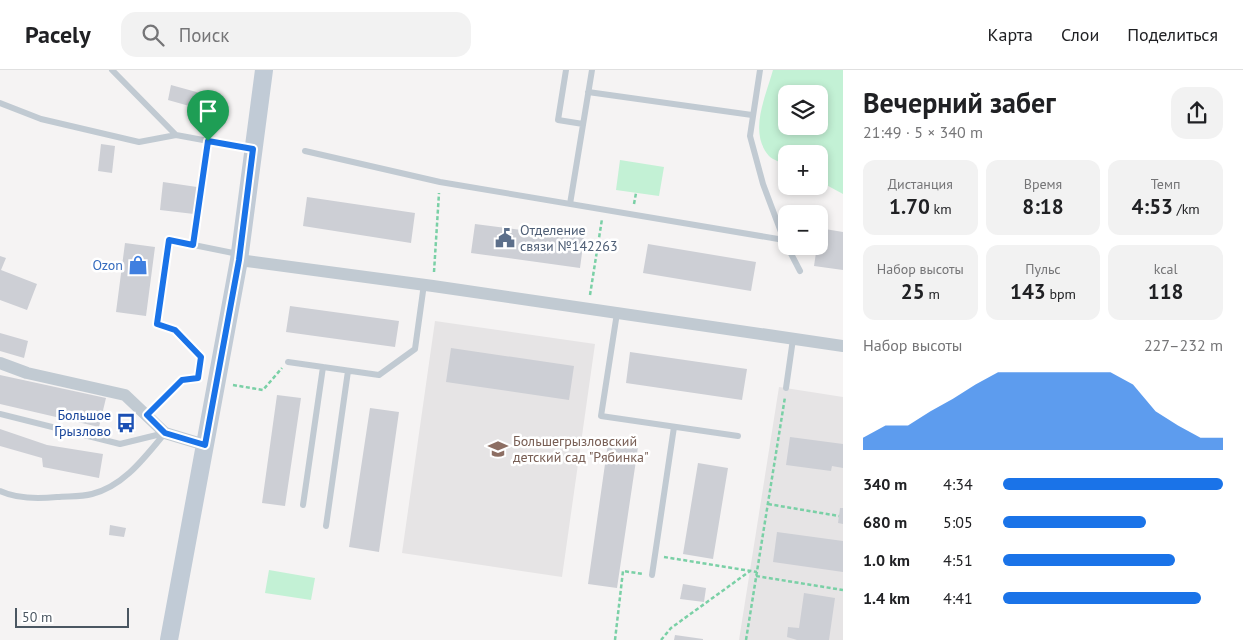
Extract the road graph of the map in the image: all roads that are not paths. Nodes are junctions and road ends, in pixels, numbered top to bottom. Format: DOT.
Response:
graph roads {
  1 [pos="112,70"];
  2 [pos="264,70"];
  3 [pos="566,70"];
  4 [pos="592,70"];
  5 [pos="760,70"];
  6 [pos="588,92"];
  7 [pos="0,103"];
  8 [pos="752,115"];
  9 [pos="583,124"];
  10 [pos="176,135"];
  11 [pos="208,141"];
  12 [pos="253,149"];
  13 [pos="305,152"];
  14 [pos="570,204"];
  15 [pos="778,223"];
  16 [pos="778,243"];
  17 [pos="193,245"];
  18 [pos="792,255"];
  19 [pos="240,257"];
  20 [pos="800,271"];
  21 [pos="428,285"];
  22 [pos="616,313"];
  23 [pos="175,330"];
  24 [pos="793,339"];
  25 [pos="843,346"];
  26 [pos="288,362"];
  27 [pos="0,363"];
  28 [pos="323,367"];
  29 [pos="348,370"];
  30 [pos="786,388"];
  31 [pos="0,414"];
  32 [pos="674,427"];
  33 [pos="165,433"];
  34 [pos="738,436"];
  35 [pos="205,445"];
  36 [pos="0,491"];
  37 [pos="303,505"];
  38 [pos="326,526"];
  39 [pos="652,575"];
  40 [pos="169,640"];
  1 -- 10 [label="lane"];
  2 -- 12 [label="street"];
  3 -- 9 [label="lane"];
  4 -- 6 [label="lane"];
  5 -- 8 [label="lane"];
  6 -- 8 [label="lane"];
  6 -- 9 [label="lane"];
  7 -- 10 [label="lane"];
  8 -- 15 [label="lane"];
  9 -- 14 [label="lane"];
  10 -- 11 [label="lane"];
  11 -- 12 [label="lane"];
  11 -- 17 [label="lane"];
  12 -- 19 [label="street"];
  13 -- 14 [label="lane"];
  14 -- 16 [label="lane"];
  17 -- 19 [label="lane"];
  17 -- 23 [label="lane"];
  18 -- 20 [label="lane"];
  19 -- 21 [label="street"];
  19 -- 35 [label="street"];
  21 -- 22 [label="street"];
  21 -- 29 [label="lane"];
  22 -- 24 [label="street"];
  22 -- 32 [label="lane"];
  24 -- 25 [label="street"];
  24 -- 30 [label="lane"];
  26 -- 28 [label="lane"];
  27 -- 33 [label="street"];
  28 -- 29 [label="lane"];
  28 -- 37 [label="lane"];
  29 -- 38 [label="lane"];
  31 -- 33 [label="lane"];
  32 -- 34 [label="lane"];
  32 -- 39 [label="lane"];
  33 -- 35 [label="street"];
  33 -- 36 [label="lane"];
  35 -- 40 [label="street"];
}
